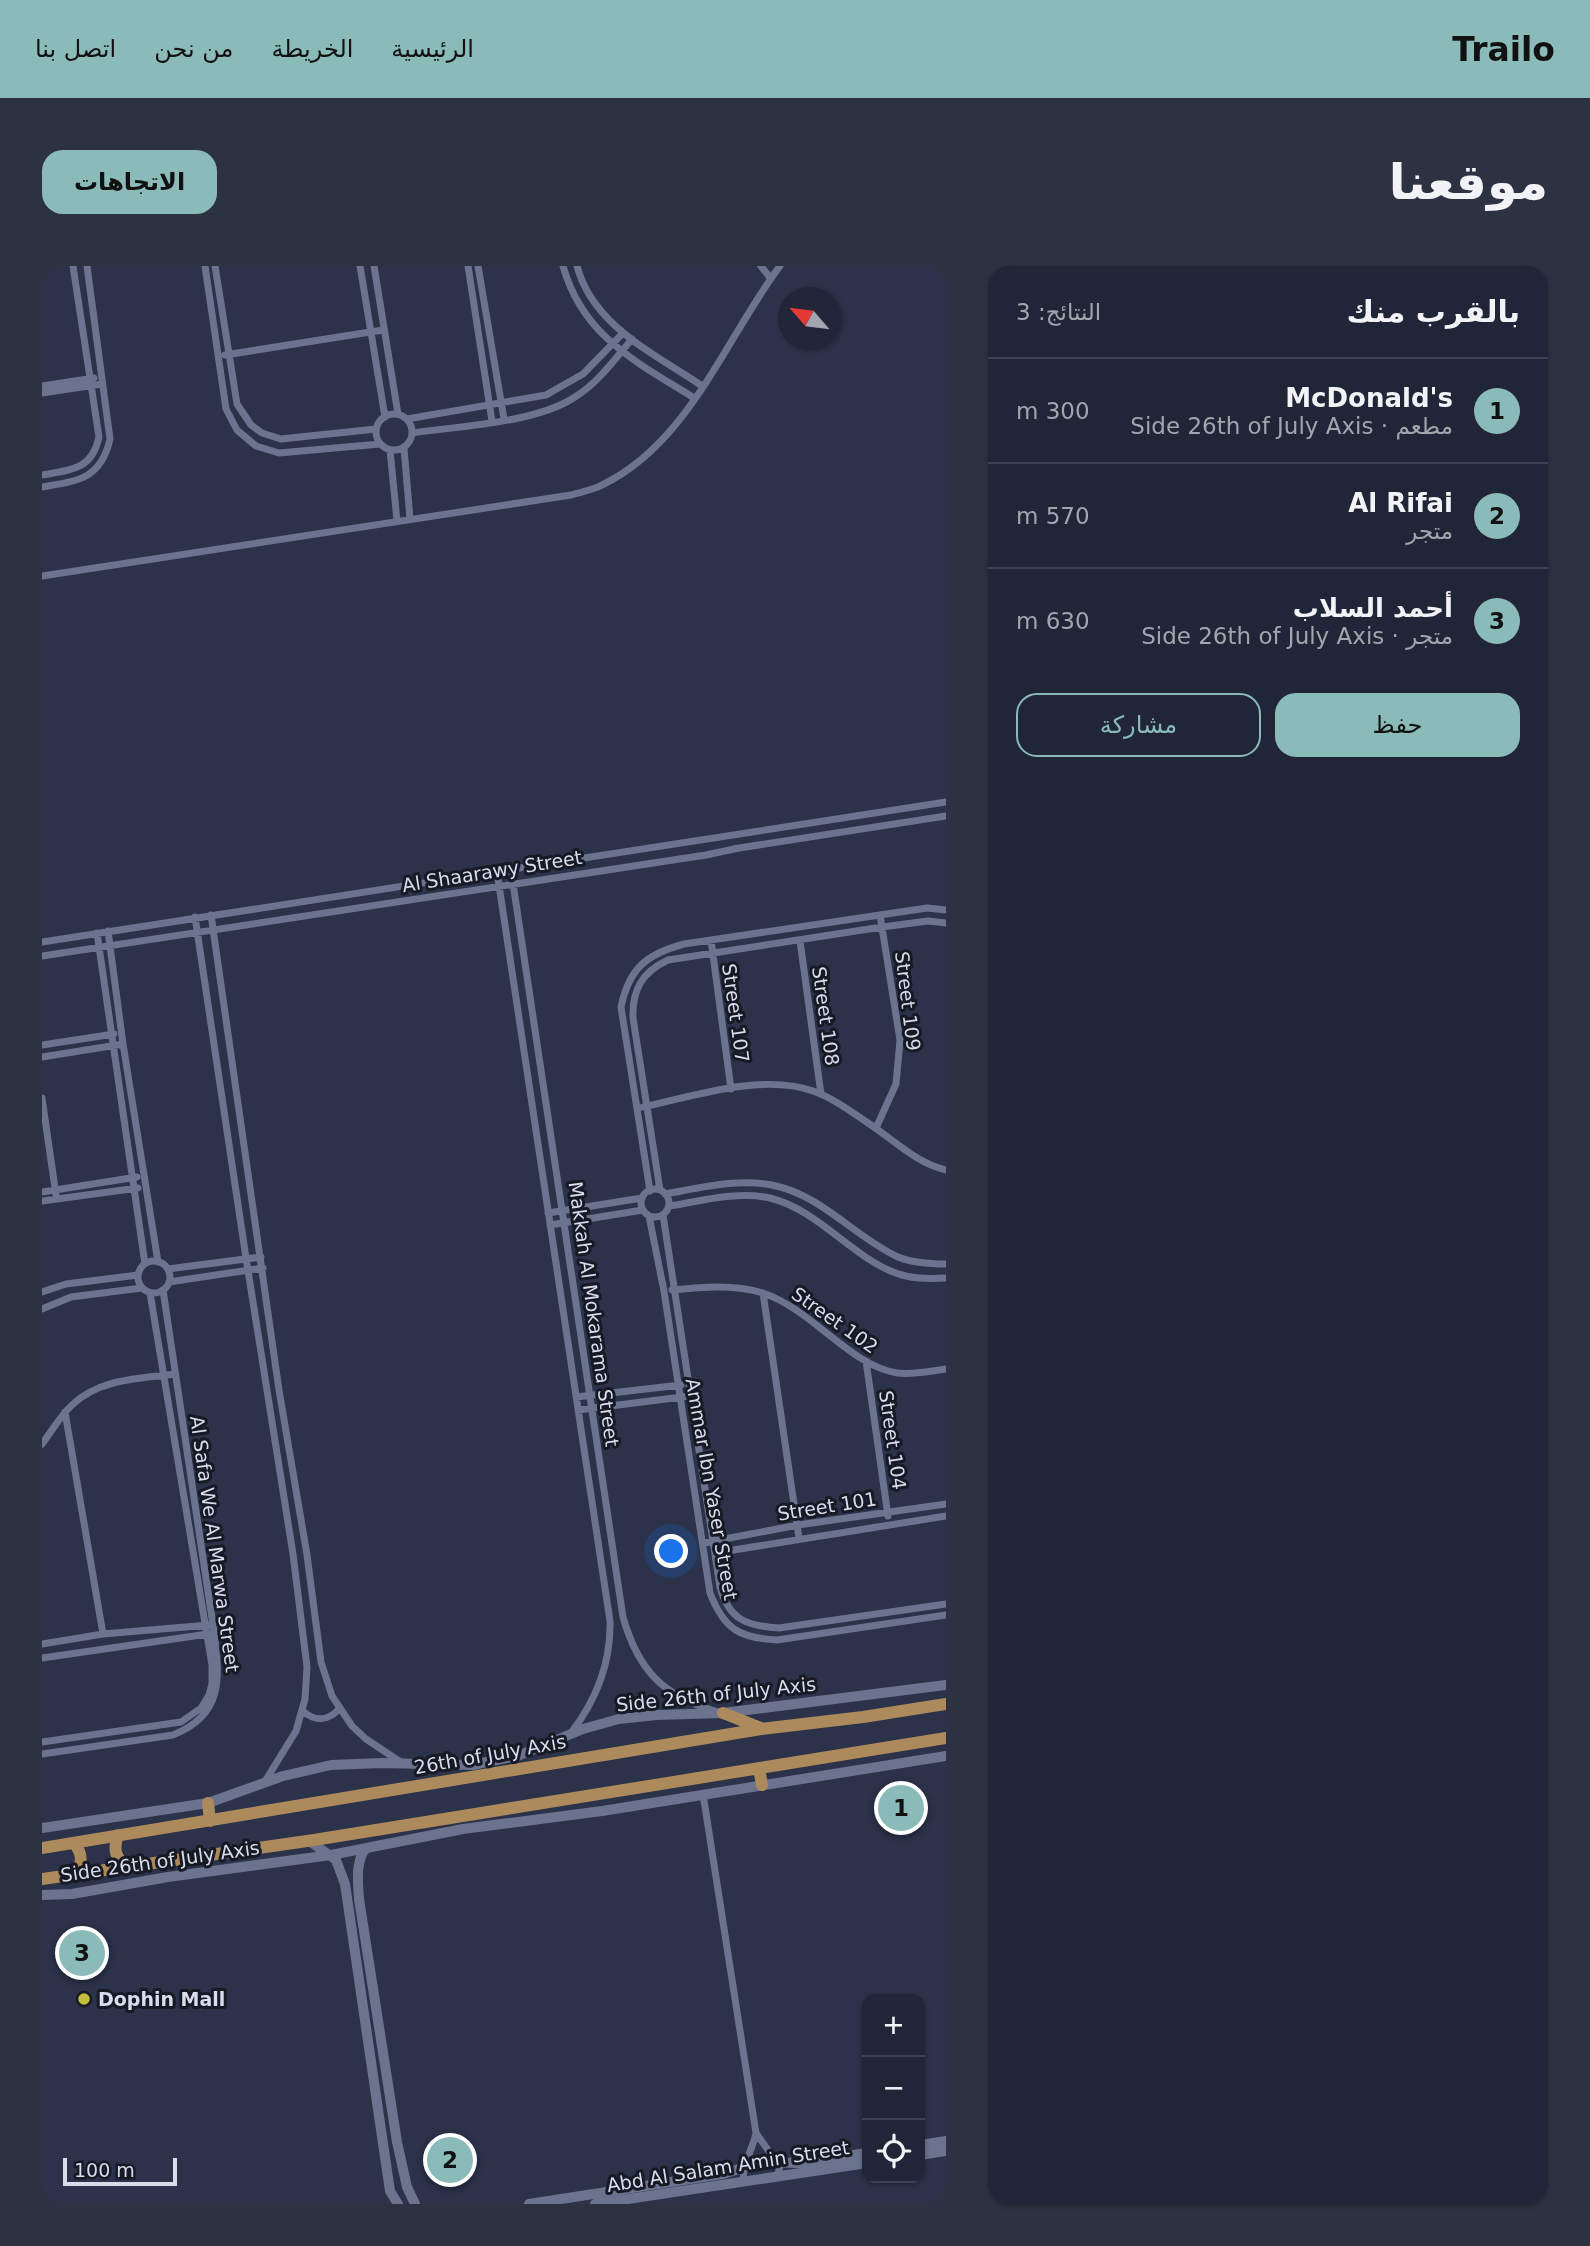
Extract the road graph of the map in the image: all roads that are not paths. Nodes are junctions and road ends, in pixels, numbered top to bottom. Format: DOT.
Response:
graph roads {
  1 [pos="73,266"];
  2 [pos="87,266"];
  3 [pos="205,266"];
  4 [pos="215,266"];
  5 [pos="360,266"];
  6 [pos="374,266"];
  7 [pos="468,266"];
  8 [pos="478,266"];
  9 [pos="563,266"];
  10 [pos="577,266"];
  11 [pos="761,266"];
  12 [pos="777,267"];
  13 [pos="771,279"];
  14 [pos="383,330"];
  15 [pos="370,332"];
  16 [pos="623,333"];
  17 [pos="632,339"];
  18 [pos="612,345"];
  19 [pos="621,352"];
  20 [pos="228,355"];
  21 [pos="218,356"];
  22 [pos="102,380"];
  23 [pos="91,382"];
  24 [pos="42,386"];
  25 [pos="702,386"];
  26 [pos="42,393"];
  27 [pos="694,398"];
  28 [pos="501,404"];
  29 [pos="489,405"];
  30 [pos="398,414"];
  31 [pos="385,416"];
  32 [pos="407,419"];
  33 [pos="504,419"];
  34 [pos="492,421"];
  35 [pos="376,429"];
  36 [pos="412,433"];
  37 [pos="380,444"];
  38 [pos="404,448"];
  39 [pos="390,450"];
  40 [pos="42,475"];
  41 [pos="42,487"];
  42 [pos="410,519"];
  43 [pos="397,521"];
  44 [pos="42,576"];
  45 [pos="946,802"];
  46 [pos="946,816"];
  47 [pos="511,870"];
  48 [pos="497,872"];
  49 [pos="513,884"];
  50 [pos="499,886"];
  51 [pos="946,910"];
  52 [pos="211,915"];
  53 [pos="880,915"];
  54 [pos="195,917"];
  55 [pos="946,923"];
  56 [pos="801,927"];
  57 [pos="882,927"];
  58 [pos="779,930"];
  59 [pos="108,931"];
  60 [pos="213,931"];
  61 [pos="97,933"];
  62 [pos="197,933"];
  63 [pos="711,940"];
  64 [pos="802,941"];
  65 [pos="42,942"];
  66 [pos="782,944"];
  67 [pos="110,946"];
  68 [pos="99,948"];
  69 [pos="713,955"];
  70 [pos="42,956"];
  71 [pos="624,994"];
  72 [pos="634,996"];
  73 [pos="122,1032"];
  74 [pos="111,1034"];
  75 [pos="123,1044"];
  76 [pos="42,1045"];
  77 [pos="113,1045"];
  78 [pos="42,1057"];
  79 [pos="236,1086"];
  80 [pos="220,1089"];
  81 [pos="731,1089"];
  82 [pos="821,1094"];
  83 [pos="42,1098"];
  84 [pos="647,1107"];
  85 [pos="636,1109"];
  86 [pos="549,1123"];
  87 [pos="534,1127"];
  88 [pos="876,1128"];
  89 [pos="946,1170"];
  90 [pos="145,1177"];
  91 [pos="134,1178"];
  92 [pos="147,1187"];
  93 [pos="135,1188"];
  94 [pos="650,1191"];
  95 [pos="42,1192"];
  96 [pos="663,1192"];
  97 [pos="56,1194"];
  98 [pos="642,1198"];
  99 [pos="42,1200"];
  100 [pos="668,1206"];
  101 [pos="563,1211"];
  102 [pos="548,1213"];
  103 [pos="646,1213"];
  104 [pos="663,1215"];
  105 [pos="565,1223"];
  106 [pos="550,1225"];
  107 [pos="863,1235"];
  108 [pos="853,1247"];
  109 [pos="261,1256"];
  110 [pos="246,1258"];
  111 [pos="158,1262"];
  112 [pos="145,1264"];
  113 [pos="946,1265"];
  114 [pos="263,1268"];
  115 [pos="168,1269"];
  116 [pos="248,1270"];
  117 [pos="138,1275"];
  118 [pos="946,1278"];
  119 [pos="169,1282"];
  120 [pos="142,1288"];
  121 [pos="163,1290"];
  122 [pos="676,1290"];
  123 [pos="664,1291"];
  124 [pos="42,1292"];
  125 [pos="150,1293"];
  126 [pos="763,1293"];
  127 [pos="42,1308"];
  128 [pos="866,1361"];
  129 [pos="946,1369"];
  130 [pos="175,1374"];
  131 [pos="163,1376"];
  132 [pos="688,1384"];
  133 [pos="677,1385"];
  134 [pos="279,1390"];
  135 [pos="268,1391"];
  136 [pos="590,1396"];
  137 [pos="690,1396"];
  138 [pos="576,1397"];
  139 [pos="679,1398"];
  140 [pos="592,1409"];
  141 [pos="578,1410"];
  142 [pos="65,1412"];
  143 [pos="42,1444"];
  144 [pos="601,1468"];
  145 [pos="587,1471"];
  146 [pos="604,1488"];
  147 [pos="590,1491"];
  148 [pos="946,1504"];
  149 [pos="887,1512"];
  150 [pos="946,1516"];
  151 [pos="889,1524"];
  152 [pos="798,1525"];
  153 [pos="610,1529"];
  154 [pos="597,1532"];
  155 [pos="800,1538"];
  156 [pos="714,1541"];
  157 [pos="703,1543"];
  158 [pos="715,1553"];
  159 [pos="307,1555"];
  160 [pos="294,1557"];
  161 [pos="618,1583"];
  162 [pos="605,1585"];
  163 [pos="946,1604"];
  164 [pos="897,1611"];
  165 [pos="946,1615"];
  166 [pos="899,1622"];
  167 [pos="795,1626"];
  168 [pos="209,1630"];
  169 [pos="103,1634"];
  170 [pos="796,1637"];
  171 [pos="42,1644"];
  172 [pos="42,1658"];
  173 [pos="215,1683"];
  174 [pos="946,1685"];
  175 [pos="946,1704"];
  176 [pos="340,1709"];
  177 [pos="303,1711"];
  178 [pos="723,1713"];
  179 [pos="181,1722"];
  180 [pos="761,1729"];
  181 [pos="184,1731"];
  182 [pos="571,1733"];
  183 [pos="946,1738"];
  184 [pos="42,1742"];
  185 [pos="42,1754"];
  186 [pos="946,1756"];
  187 [pos="406,1765"];
  188 [pos="759,1768"];
  189 [pos="263,1784"];
  190 [pos="762,1785"];
  191 [pos="703,1794"];
  192 [pos="208,1804"];
  193 [pos="210,1821"];
  194 [pos="42,1828"];
  195 [pos="118,1835"];
  196 [pos="308,1840"];
  197 [pos="74,1843"];
  198 [pos="42,1848"];
  199 [pos="366,1848"];
  200 [pos="331,1855"];
  201 [pos="127,1867"];
  202 [pos="75,1874"];
  203 [pos="42,1879"];
  204 [pos="358,1883"];
  205 [pos="345,1885"];
  206 [pos="42,1895"];
  207 [pos="380,2026"];
  208 [pos="367,2028"];
  209 [pos="393,2110"];
  210 [pos="380,2113"];
  211 [pos="756,2133"];
  212 [pos="862,2154"];
  213 [pos="776,2162"];
  214 [pos="862,2164"];
  215 [pos="745,2165"];
  216 [pos="777,2176"];
  217 [pos="744,2180"];
  218 [pos="390,2191"];
  219 [pos="388,2204"];
  220 [pos="398,2204"];
  221 [pos="415,2204"];
  222 [pos="529,2204"];
  223 [pos="595,2204"];
  1 -- 23 [label="street"];
  2 -- 22 [label="street"];
  3 -- 21 [label="street"];
  4 -- 20 [label="street"];
  5 -- 15 [label="street"];
  6 -- 14 [label="street"];
  7 -- 29 [label="street"];
  8 -- 28 [label="street"];
  9 -- 18 [label="street"];
  10 -- 16 [label="street"];
  11 -- 13 [label="street"];
  12 -- 13 [label="street"];
  13 -- 25 [label="street"];
  14 -- 15 [label="street"];
  14 -- 30 [label="street"];
  15 -- 20 [label="street"];
  15 -- 31 [label="street"];
  16 -- 17 [label="street"];
  16 -- 18 [label="street"];
  17 -- 19 [label="street"];
  17 -- 25 [label="street"];
  18 -- 19 [label="street"];
  18 -- 28 [label="street"];
  19 -- 27 [label="street"];
  19 -- 33 [label="street"];
  20 -- 21 [label="street"];
  20 -- 35 [label="street"];
  21 -- 37 [label="street"];
  22 -- 23 [label="street"];
  22 -- 41 [label="street"];
  23 -- 24 [label="street"];
  23 -- 26 [label="street"];
  23 -- 40 [label="street"];
  25 -- 27 [label="street"];
  27 -- 42 [label="street"];
  28 -- 29 [label="street"];
  28 -- 33 [label="street"];
  29 -- 32 [label="street"];
  29 -- 34 [label="street"];
  30 -- 31 [label="street"];
  30 -- 32 [label="street"];
  31 -- 35 [label="street"];
  32 -- 36 [label="street"];
  33 -- 34 [label="street"];
  34 -- 36 [label="street"];
  35 -- 37 [label="street"];
  36 -- 38 [label="street"];
  37 -- 39 [label="street"];
  38 -- 39 [label="street"];
  38 -- 42 [label="street"];
  39 -- 43 [label="street"];
  42 -- 43 [label="street"];
  43 -- 44 [label="street"];
  45 -- 47 [label="street, Al Shaarawy Street"];
  46 -- 49 [label="street, Al Shaarawy Street"];
  47 -- 48 [label="street, Al Shaarawy Street"];
  47 -- 49 [label="street, Makkah Al Mokarama Street"];
  48 -- 50 [label="street, Makkah Al Mokarama Street"];
  48 -- 52 [label="street, Al Shaarawy Street"];
  49 -- 50 [label="street, Al Shaarawy Street"];
  49 -- 86 [label="street, Makkah Al Mokarama Street"];
  50 -- 60 [label="street, Al Shaarawy Street"];
  50 -- 87 [label="street, Makkah Al Mokarama Street"];
  51 -- 53 [label="street"];
  52 -- 54 [label="street, Al Shaarawy Street"];
  52 -- 60 [label="street"];
  53 -- 56 [label="street"];
  53 -- 57 [label="street, Street 109"];
  54 -- 59 [label="street, Al Shaarawy Street"];
  54 -- 62 [label="street"];
  55 -- 57 [label="street"];
  56 -- 58 [label="street"];
  56 -- 64 [label="street, Street 108"];
  57 -- 64 [label="street"];
  57 -- 88 [label="street, Street 109"];
  58 -- 63 [label="street"];
  58 -- 66 [label="street"];
  59 -- 61 [label="street, Al Shaarawy Street"];
  59 -- 67 [label="street"];
  60 -- 62 [label="street, Al Shaarawy Street"];
  60 -- 79 [label="street"];
  61 -- 65 [label="street, Al Shaarawy Street"];
  61 -- 68 [label="street"];
  62 -- 67 [label="street, Al Shaarawy Street"];
  62 -- 80 [label="street"];
  63 -- 69 [label="street, Street 107"];
  63 -- 71 [label="street"];
  64 -- 66 [label="street"];
  64 -- 82 [label="street, Street 108"];
  66 -- 69 [label="street"];
  67 -- 68 [label="street, Al Shaarawy Street"];
  67 -- 73 [label="street"];
  68 -- 70 [label="street, Al Shaarawy Street"];
  68 -- 74 [label="street"];
  69 -- 72 [label="street"];
  69 -- 81 [label="street, Street 107"];
  71 -- 72 [label="street"];
  71 -- 85 [label="street"];
  72 -- 84 [label="street"];
  73 -- 74 [label="street"];
  73 -- 75 [label="street"];
  74 -- 76 [label="street"];
  74 -- 77 [label="street"];
  75 -- 77 [label="street"];
  75 -- 90 [label="street"];
  77 -- 78 [label="street"];
  77 -- 91 [label="street"];
  79 -- 80 [label="street"];
  79 -- 109 [label="street"];
  80 -- 110 [label="street"];
  81 -- 82 [label="street"];
  81 -- 84 [label="street"];
  82 -- 88 [label="street"];
  83 -- 97 [label="street"];
  84 -- 85 [label="street"];
  84 -- 96 [label="street"];
  85 -- 94 [label="street"];
  86 -- 87 [label="street"];
  86 -- 101 [label="street, Makkah Al Mokarama Street"];
  87 -- 102 [label="street, Makkah Al Mokarama Street"];
  88 -- 89 [label="street"];
  90 -- 91 [label="street"];
  90 -- 92 [label="street"];
  91 -- 93 [label="street"];
  91 -- 97 [label="street"];
  92 -- 93 [label="street"];
  92 -- 111 [label="street"];
  93 -- 97 [label="street"];
  93 -- 112 [label="street"];
  94 -- 96 [label="street"];
  94 -- 98 [label="street"];
  95 -- 97 [label="street"];
  96 -- 100 [label="street"];
  96 -- 107 [label="street"];
  97 -- 99 [label="street"];
  98 -- 101 [label="street"];
  98 -- 103 [label="street"];
  100 -- 104 [label="street"];
  100 -- 108 [label="street"];
  101 -- 102 [label="street"];
  101 -- 105 [label="street, Makkah Al Mokarama Street"];
  102 -- 106 [label="street, Makkah Al Mokarama Street"];
  103 -- 104 [label="street"];
  103 -- 105 [label="street"];
  103 -- 123 [label="street, Ammar Ibn Yaser Street"];
  104 -- 122 [label="street, Ammar Ibn Yaser Street"];
  105 -- 106 [label="street"];
  105 -- 136 [label="street, Makkah Al Mokarama Street"];
  106 -- 138 [label="street, Makkah Al Mokarama Street"];
  107 -- 108 [label="street"];
  107 -- 113 [label="street"];
  108 -- 118 [label="street"];
  109 -- 110 [label="street"];
  109 -- 114 [label="street"];
  110 -- 115 [label="street"];
  110 -- 116 [label="street"];
  111 -- 112 [label="street"];
  111 -- 115 [label="street"];
  112 -- 117 [label="street"];
  114 -- 116 [label="street"];
  114 -- 134 [label="street"];
  115 -- 119 [label="street"];
  116 -- 119 [label="street"];
  116 -- 135 [label="street"];
  117 -- 120 [label="street"];
  117 -- 124 [label="street"];
  119 -- 121 [label="street"];
  120 -- 125 [label="street"];
  120 -- 127 [label="street"];
  121 -- 125 [label="street"];
  121 -- 130 [label="street, Al Safa We Al Marwa Street"];
  122 -- 123 [label="street, Street 102"];
  122 -- 126 [label="street, Street 102"];
  122 -- 132 [label="street, Ammar Ibn Yaser Street"];
  123 -- 133 [label="street, Ammar Ibn Yaser Street"];
  125 -- 131 [label="street, Al Safa We Al Marwa Street"];
  126 -- 128 [label="street, Street 102"];
  126 -- 152 [label="street"];
  128 -- 129 [label="street, Street 102"];
  128 -- 149 [label="street, Street 104"];
  130 -- 131 [label="street"];
  130 -- 168 [label="street, Al Safa We Al Marwa Street"];
  131 -- 142 [label="street"];
  131 -- 168 [label="street, Al Safa We Al Marwa Street"];
  132 -- 133 [label="street"];
  132 -- 137 [label="street, Ammar Ibn Yaser Street"];
  133 -- 136 [label="street"];
  133 -- 139 [label="street, Ammar Ibn Yaser Street"];
  134 -- 135 [label="street"];
  134 -- 159 [label="street"];
  135 -- 160 [label="street"];
  136 -- 138 [label="street"];
  136 -- 140 [label="street, Makkah Al Mokarama Street"];
  137 -- 139 [label="street"];
  137 -- 156 [label="street, Ammar Ibn Yaser Street"];
  138 -- 141 [label="street, Makkah Al Mokarama Street"];
  139 -- 140 [label="street"];
  139 -- 157 [label="street, Ammar Ibn Yaser Street"];
  140 -- 141 [label="street"];
  140 -- 144 [label="street, Makkah Al Mokarama Street"];
  141 -- 145 [label="street, Makkah Al Mokarama Street"];
  142 -- 143 [label="street"];
  142 -- 169 [label="street"];
  144 -- 145 [label="street"];
  144 -- 146 [label="street, Makkah Al Mokarama Street"];
  145 -- 147 [label="street, Makkah Al Mokarama Street"];
  146 -- 147 [label="street"];
  146 -- 153 [label="street, Makkah Al Mokarama Street"];
  147 -- 154 [label="street, Makkah Al Mokarama Street"];
  148 -- 149 [label="street, Street 101"];
  149 -- 151 [label="street, Street 104"];
  149 -- 152 [label="street, Street 101"];
  150 -- 151 [label="street, Street 101"];
  151 -- 155 [label="street, Street 101"];
  152 -- 155 [label="street"];
  152 -- 156 [label="street, Street 101"];
  153 -- 154 [label="street"];
  153 -- 161 [label="street, Makkah Al Mokarama Street"];
  154 -- 162 [label="street, Makkah Al Mokarama Street"];
  155 -- 158 [label="street, Street 101"];
  156 -- 157 [label="street, Street 101"];
  156 -- 158 [label="street, Ammar Ibn Yaser Street"];
  157 -- 170 [label="street, Ammar Ibn Yaser Street"];
  158 -- 167 [label="street, Ammar Ibn Yaser Street"];
  159 -- 160 [label="street"];
  159 -- 176 [label="street"];
  160 -- 177 [label="street"];
  161 -- 162 [label="street"];
  161 -- 178 [label="street, Makkah Al Mokarama Street"];
  162 -- 182 [label="street, Makkah Al Mokarama Street"];
  163 -- 164 [label="street, Ammar Ibn Yaser Street"];
  164 -- 166 [label="street"];
  164 -- 167 [label="street, Ammar Ibn Yaser Street"];
  165 -- 166 [label="street, Ammar Ibn Yaser Street"];
  166 -- 170 [label="street, Ammar Ibn Yaser Street"];
  167 -- 170 [label="street"];
  168 -- 169 [label="street"];
  168 -- 172 [label="street"];
  168 -- 173 [label="street, Al Safa We Al Marwa Street"];
  169 -- 171 [label="street"];
  173 -- 179 [label="street, Al Safa We Al Marwa Street"];
  173 -- 181 [label="street, Al Safa We Al Marwa Street"];
  174 -- 178 [label="street, Side 26th of July Axis"];
  175 -- 180 [label="highway, 26th of July Axis"];
  176 -- 177 [label="street"];
  176 -- 187 [label="street"];
  177 -- 189 [label="street"];
  178 -- 180 [label="highway"];
  178 -- 182 [label="street, Side 26th of July Axis"];
  179 -- 181 [label="street"];
  179 -- 184 [label="street"];
  180 -- 193 [label="highway, 26th of July Axis"];
  181 -- 185 [label="street"];
  182 -- 187 [label="street, Side 26th of July Axis"];
  183 -- 188 [label="highway"];
  186 -- 190 [label="street, Side 26th of July Axis"];
  187 -- 189 [label="street, Side 26th of July Axis"];
  188 -- 190 [label="highway"];
  188 -- 196 [label="highway"];
  189 -- 192 [label="street, Side 26th of July Axis"];
  190 -- 191 [label="street, Side 26th of July Axis"];
  191 -- 199 [label="street, Side 26th of July Axis"];
  191 -- 211 [label="street"];
  192 -- 193 [label="highway"];
  192 -- 194 [label="street, Side 26th of July Axis"];
  193 -- 195 [label="highway, 26th of July Axis"];
  195 -- 197 [label="highway, 26th of July Axis"];
  195 -- 201 [label="highway"];
  196 -- 200 [label="street"];
  196 -- 201 [label="highway"];
  197 -- 198 [label="highway, 26th of July Axis"];
  197 -- 202 [label="highway"];
  199 -- 200 [label="street, Side 26th of July Axis"];
  199 -- 204 [label="street"];
  200 -- 205 [label="street"];
  200 -- 206 [label="street, Side 26th of July Axis"];
  201 -- 202 [label="highway"];
  202 -- 203 [label="highway"];
  204 -- 205 [label="street"];
  204 -- 207 [label="street"];
  205 -- 208 [label="street"];
  207 -- 208 [label="street"];
  207 -- 209 [label="street"];
  208 -- 210 [label="street"];
  209 -- 210 [label="street"];
  209 -- 221 [label="street"];
  210 -- 218 [label="street"];
  211 -- 213 [label="street"];
  211 -- 215 [label="street"];
  212 -- 213 [label="street, Abd Al Salam Amin Street"];
  213 -- 215 [label="street, Abd Al Salam Amin Street"];
  213 -- 216 [label="street"];
  214 -- 216 [label="street, Abd Al Salam Amin Street"];
  215 -- 217 [label="street"];
  215 -- 222 [label="street, Abd Al Salam Amin Street"];
  216 -- 217 [label="street, Abd Al Salam Amin Street"];
  217 -- 223 [label="street, Abd Al Salam Amin Street"];
  218 -- 219 [label="street"];
  218 -- 220 [label="street"];
}
